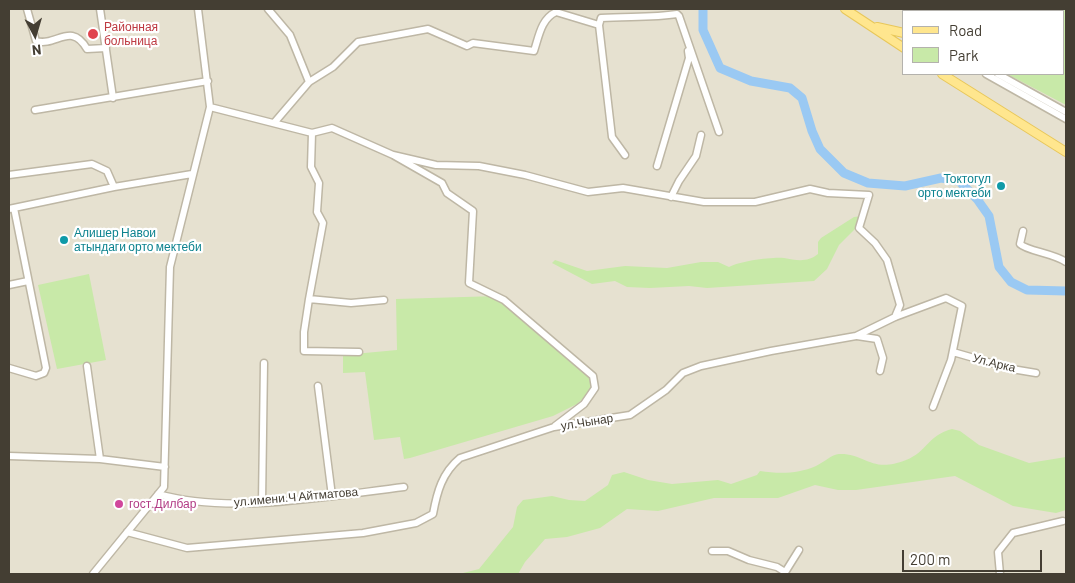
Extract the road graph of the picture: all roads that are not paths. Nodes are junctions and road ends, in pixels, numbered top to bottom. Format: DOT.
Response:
graph roads {
  1 [pos="27,9"];
  2 [pos="100,9"];
  3 [pos="198,9"];
  4 [pos="268,9"];
  5 [pos="845,9"];
  6 [pos="679,16"];
  7 [pos="600,25"];
  8 [pos="872,26"];
  9 [pos="902,33"];
  10 [pos="902,47"];
  11 [pos="106,48"];
  12 [pos="943,75"];
  13 [pos="949,75"];
  14 [pos="988,75"];
  15 [pos="1000,75"];
  16 [pos="208,81"];
  17 [pos="309,82"];
  18 [pos="953,82"];
  19 [pos="113,98"];
  20 [pos="210,106"];
  21 [pos="35,110"];
  22 [pos="1066,112"];
  23 [pos="1066,119"];
  24 [pos="274,123"];
  25 [pos="719,132"];
  26 [pos="312,133"];
  27 [pos="701,135"];
  28 [pos="1066,152"];
  29 [pos="392,155"];
  30 [pos="625,155"];
  31 [pos="657,166"];
  32 [pos="192,174"];
  33 [pos="9,175"];
  34 [pos="114,187"];
  35 [pos="671,197"];
  36 [pos="11,209"];
  37 [pos="1023,231"];
  38 [pos="1066,262"];
  39 [pos="28,281"];
  40 [pos="9,285"];
  41 [pos="309,300"];
  42 [pos="384,300"];
  43 [pos="895,317"];
  44 [pos="856,336"];
  45 [pos="359,352"];
  46 [pos="953,352"];
  47 [pos="264,363"];
  48 [pos="87,366"];
  49 [pos="9,368"];
  50 [pos="880,371"];
  51 [pos="1036,373"];
  52 [pos="318,386"];
  53 [pos="933,407"];
  54 [pos="554,427"];
  55 [pos="9,456"];
  56 [pos="100,459"];
  57 [pos="165,467"];
  58 [pos="404,487"];
  59 [pos="158,494"];
  60 [pos="332,496"];
  61 [pos="262,502"];
  62 [pos="1063,521"];
  63 [pos="127,532"];
  64 [pos="799,550"];
  65 [pos="712,551"];
  66 [pos="784,573"];
  67 [pos="92,574"];
  68 [pos="1000,574"];
  1 -- 11 [label="street"];
  2 -- 11 [label="street"];
  3 -- 16 [label="street"];
  4 -- 17 [label="street"];
  5 -- 8 [label="main road"];
  6 -- 7 [label="street"];
  6 -- 25 [label="street"];
  6 -- 31 [label="street"];
  7 -- 17 [label="street"];
  7 -- 30 [label="street"];
  8 -- 9 [label="main road"];
  8 -- 10 [label="main road"];
  11 -- 19 [label="street"];
  12 -- 18 [label="main road"];
  13 -- 18 [label="main road"];
  14 -- 23 [label="street"];
  15 -- 22 [label="street"];
  16 -- 19 [label="street"];
  16 -- 20 [label="street"];
  17 -- 24 [label="street"];
  18 -- 28 [label="main road"];
  19 -- 21 [label="street"];
  20 -- 24 [label="street"];
  20 -- 32 [label="street"];
  24 -- 26 [label="street"];
  26 -- 29 [label="street"];
  26 -- 41 [label="street"];
  27 -- 35 [label="street"];
  29 -- 35 [label="street"];
  29 -- 54 [label="street"];
  32 -- 34 [label="street"];
  32 -- 57 [label="street"];
  33 -- 34 [label="street"];
  34 -- 36 [label="street"];
  35 -- 43 [label="street"];
  36 -- 39 [label="street"];
  37 -- 38 [label="street"];
  39 -- 40 [label="street"];
  39 -- 49 [label="street"];
  41 -- 42 [label="street"];
  41 -- 45 [label="street"];
  43 -- 44 [label="street, ул.Чынар"];
  43 -- 46 [label="street, ул.Чынар"];
  44 -- 50 [label="street"];
  44 -- 54 [label="street, ул.Чынар"];
  46 -- 51 [label="street, Ул.Арка"];
  46 -- 53 [label="street, ул.Чынар"];
  47 -- 61 [label="street"];
  48 -- 56 [label="street"];
  52 -- 60 [label="street"];
  54 -- 63 [label="street, ул.Чынар"];
  55 -- 56 [label="street"];
  56 -- 57 [label="street"];
  57 -- 59 [label="street"];
  58 -- 60 [label="street, ул.имени.Ч Айтматова"];
  59 -- 61 [label="street, ул.имени.Ч Айтматова"];
  59 -- 63 [label="street"];
  60 -- 61 [label="street, ул.имени.Ч Айтматова"];
  62 -- 68 [label="street"];
  63 -- 67 [label="street"];
  64 -- 66 [label="street"];
  65 -- 66 [label="street"];
}
